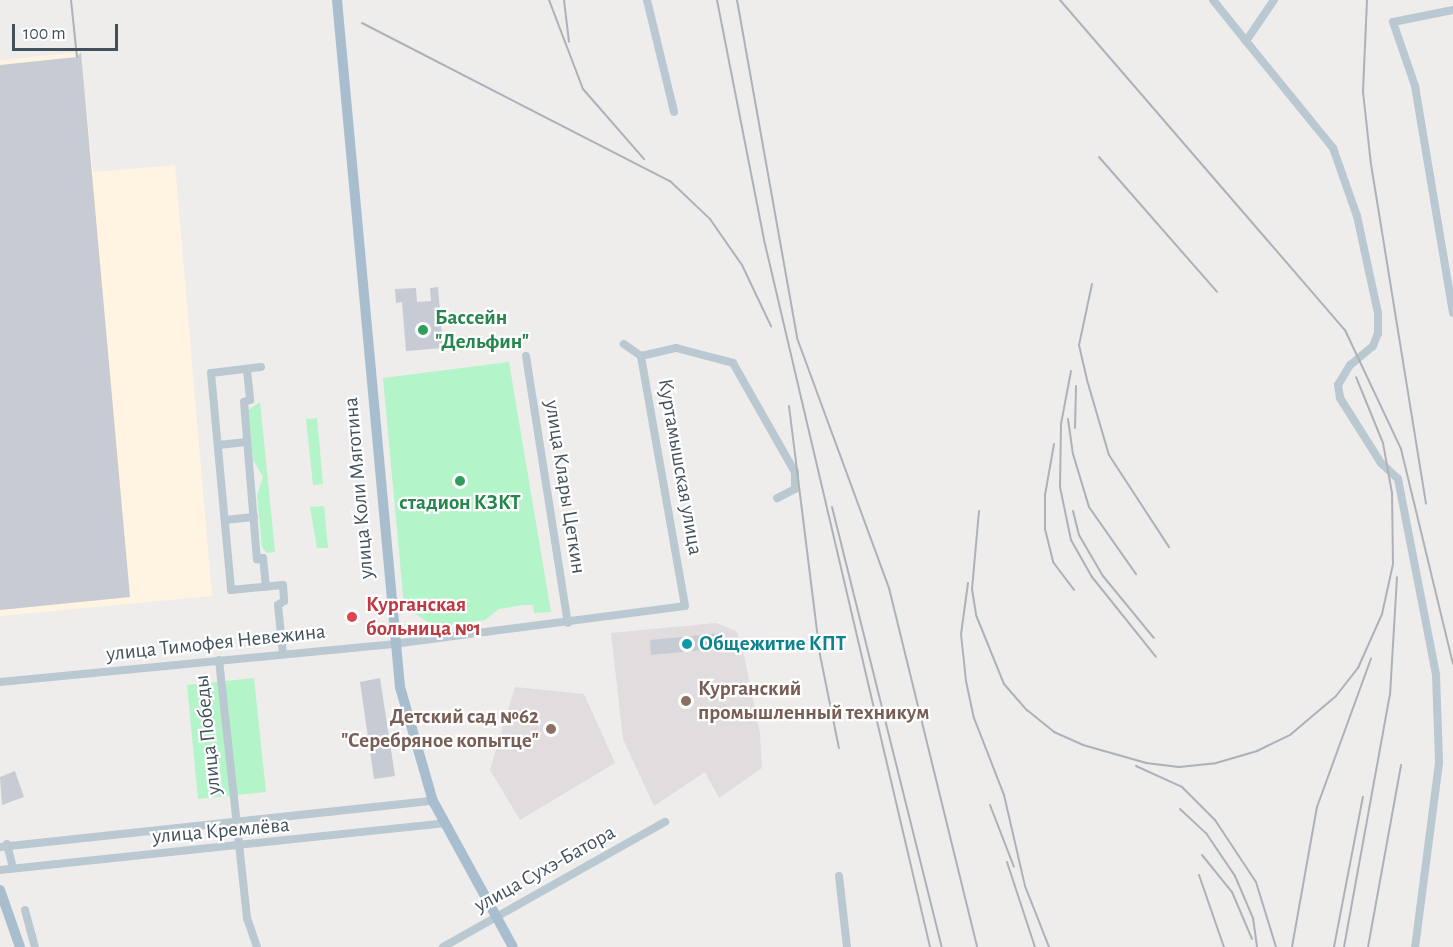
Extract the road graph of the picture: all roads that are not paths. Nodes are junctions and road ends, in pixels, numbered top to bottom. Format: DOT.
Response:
graph roads {
  1 [pos="337,0"];
  2 [pos="647,0"];
  3 [pos="1213,0"];
  4 [pos="1274,0"];
  5 [pos="1453,10"];
  6 [pos="1246,41"];
  7 [pos="674,112"];
  8 [pos="1451,278"];
  9 [pos="1453,313"];
  10 [pos="624,344"];
  11 [pos="526,356"];
  12 [pos="641,356"];
  13 [pos="261,367"];
  14 [pos="247,370"];
  15 [pos="247,442"];
  16 [pos="218,445"];
  17 [pos="777,498"];
  18 [pos="254,517"];
  19 [pos="225,520"];
  20 [pos="266,586"];
  21 [pos="685,606"];
  22 [pos="568,623"];
  23 [pos="393,644"];
  24 [pos="283,654"];
  25 [pos="219,660"];
  26 [pos="0,682"];
  27 [pos="433,801"];
  28 [pos="236,821"];
  29 [pos="665,822"];
  30 [pos="444,823"];
  31 [pos="4,845"];
  32 [pos="238,848"];
  33 [pos="13,868"];
  34 [pos="0,870"];
  35 [pos="839,876"];
  36 [pos="0,890"];
  37 [pos="25,910"];
  38 [pos="497,917"];
  39 [pos="20,947"];
  40 [pos="35,947"];
  41 [pos="257,947"];
  42 [pos="443,947"];
  43 [pos="513,947"];
  44 [pos="847,947"];
  45 [pos="1415,947"];
  1 -- 23 [label="main road, улица Коли Мяготина"];
  2 -- 7 [label="street"];
  3 -- 6 [label="street"];
  4 -- 6 [label="street"];
  5 -- 8 [label="street"];
  6 -- 45 [label="street"];
  8 -- 9 [label="street"];
  10 -- 12 [label="street, Куртамышская улица"];
  11 -- 22 [label="street, улица Клары Цеткин"];
  12 -- 17 [label="street"];
  12 -- 21 [label="street, Куртамышская улица"];
  13 -- 14 [label="street"];
  14 -- 15 [label="street"];
  14 -- 16 [label="street"];
  15 -- 16 [label="street"];
  15 -- 18 [label="street"];
  16 -- 19 [label="street"];
  18 -- 19 [label="street"];
  18 -- 20 [label="street"];
  19 -- 20 [label="street"];
  20 -- 24 [label="street"];
  21 -- 22 [label="street, улица Тимофея Невежина"];
  22 -- 23 [label="street, улица Тимофея Невежина"];
  23 -- 24 [label="street, улица Тимофея Невежина"];
  23 -- 27 [label="main road, улица Коли Мяготина"];
  24 -- 25 [label="street, улица Тимофея Невежина"];
  25 -- 26 [label="street, улица Тимофея Невежина"];
  25 -- 28 [label="street, улица Победы"];
  27 -- 28 [label="street, улица Кремлёва"];
  27 -- 30 [label="main road, улица Коли Мяготина"];
  28 -- 31 [label="street, улица Кремлёва"];
  28 -- 32 [label="street, улица Победы"];
  29 -- 38 [label="street, улица Сухэ-Батора"];
  30 -- 32 [label="street, улица Кремлёва"];
  30 -- 38 [label="main road, улица Коли Мяготина"];
  31 -- 33 [label="street"];
  32 -- 33 [label="street, улица Кремлёва"];
  32 -- 41 [label="street, улица Победы"];
  33 -- 34 [label="street, улица Кремлёва"];
  35 -- 44 [label="street"];
  36 -- 39 [label="main road"];
  37 -- 40 [label="street"];
  38 -- 42 [label="street, улица Сухэ-Батора"];
  38 -- 43 [label="main road, улица Коли Мяготина"];
}
